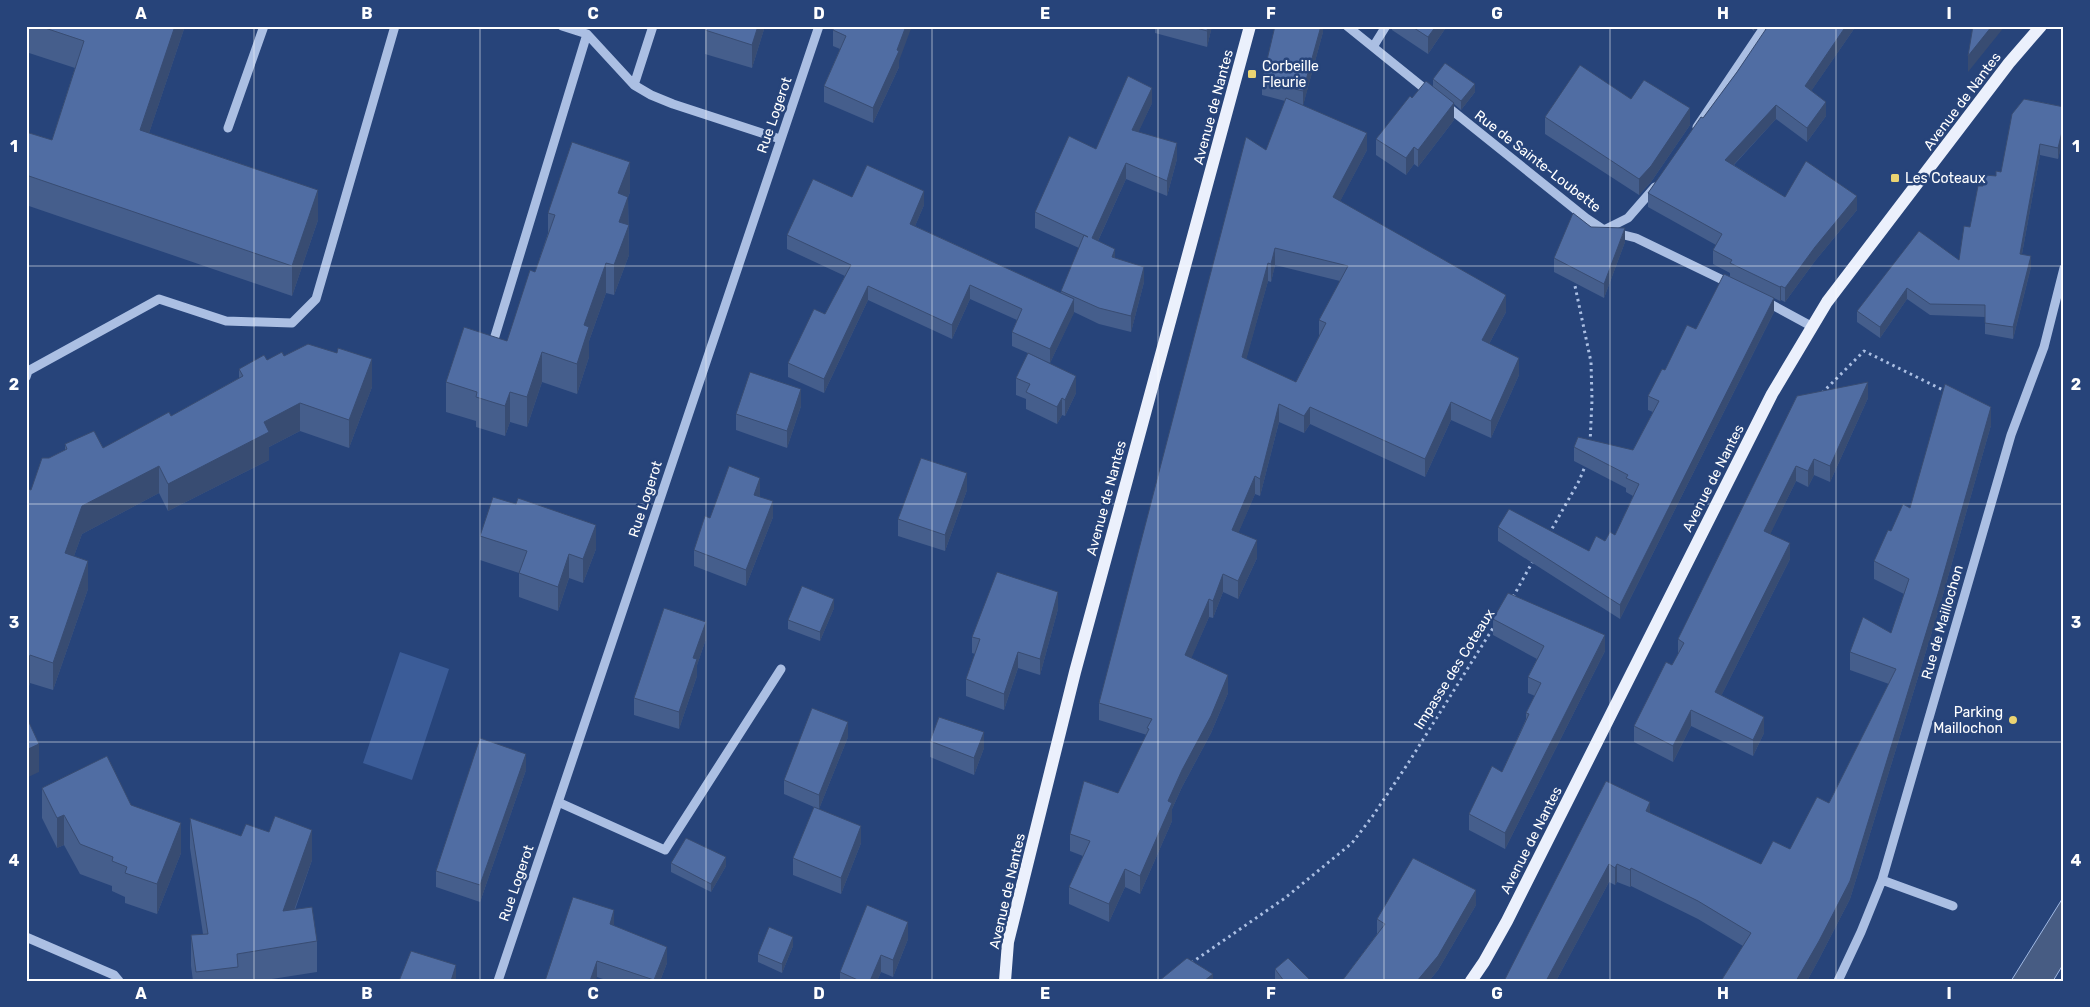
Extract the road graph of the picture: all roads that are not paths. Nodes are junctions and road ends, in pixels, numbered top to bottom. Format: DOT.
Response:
graph roads {
  1 [pos="264,26"];
  2 [pos="394,26"];
  3 [pos="562,26"];
  4 [pos="653,26"];
  5 [pos="819,26"];
  6 [pos="1250,26"];
  7 [pos="1346,26"];
  8 [pos="1386,26"];
  9 [pos="1765,26"];
  10 [pos="2041,26"];
  11 [pos="587,34"];
  12 [pos="1373,47"];
  13 [pos="634,85"];
  14 [pos="228,128"];
  15 [pos="1691,136"];
  16 [pos="780,138"];
  17 [pos="1661,180"];
  18 [pos="1604,230"];
  19 [pos="2064,268"];
  20 [pos="1743,290"];
  21 [pos="1761,299"];
  22 [pos="1811,326"];
  23 [pos="492,346"];
  24 [pos="26,377"];
  25 [pos="781,669"];
  26 [pos="558,802"];
  27 [pos="1882,880"];
  28 [pos="1953,906"];
  29 [pos="26,937"];
  30 [pos="119,981"];
  31 [pos="498,981"];
  32 [pos="1005,981"];
  33 [pos="1471,981"];
  34 [pos="1838,981"];
  1 -- 14 [label="street"];
  2 -- 24 [label="street"];
  3 -- 11 [label="street"];
  4 -- 13 [label="street"];
  5 -- 16 [label="street, Rue Logerot"];
  6 -- 32 [label="main road, Avenue de Nantes"];
  7 -- 12 [label="street, Rue de Sainte-Loubette"];
  8 -- 12 [label="street"];
  9 -- 15 [label="street"];
  10 -- 22 [label="main road, Avenue de Nantes"];
  11 -- 13 [label="street"];
  11 -- 23 [label="street"];
  12 -- 18 [label="street, Rue de Sainte-Loubette"];
  13 -- 16 [label="street"];
  16 -- 26 [label="street, Rue Logerot"];
  17 -- 18 [label="street"];
  18 -- 20 [label="street, Rue de Sainte-Loubette"];
  19 -- 27 [label="street, Rue de Maillochon"];
  21 -- 22 [label="street"];
  22 -- 33 [label="main road, Avenue de Nantes"];
  25 -- 26 [label="street"];
  26 -- 31 [label="street, Rue Logerot"];
  27 -- 28 [label="street"];
  27 -- 34 [label="street, Rue de Maillochon"];
  29 -- 30 [label="street"];
}
